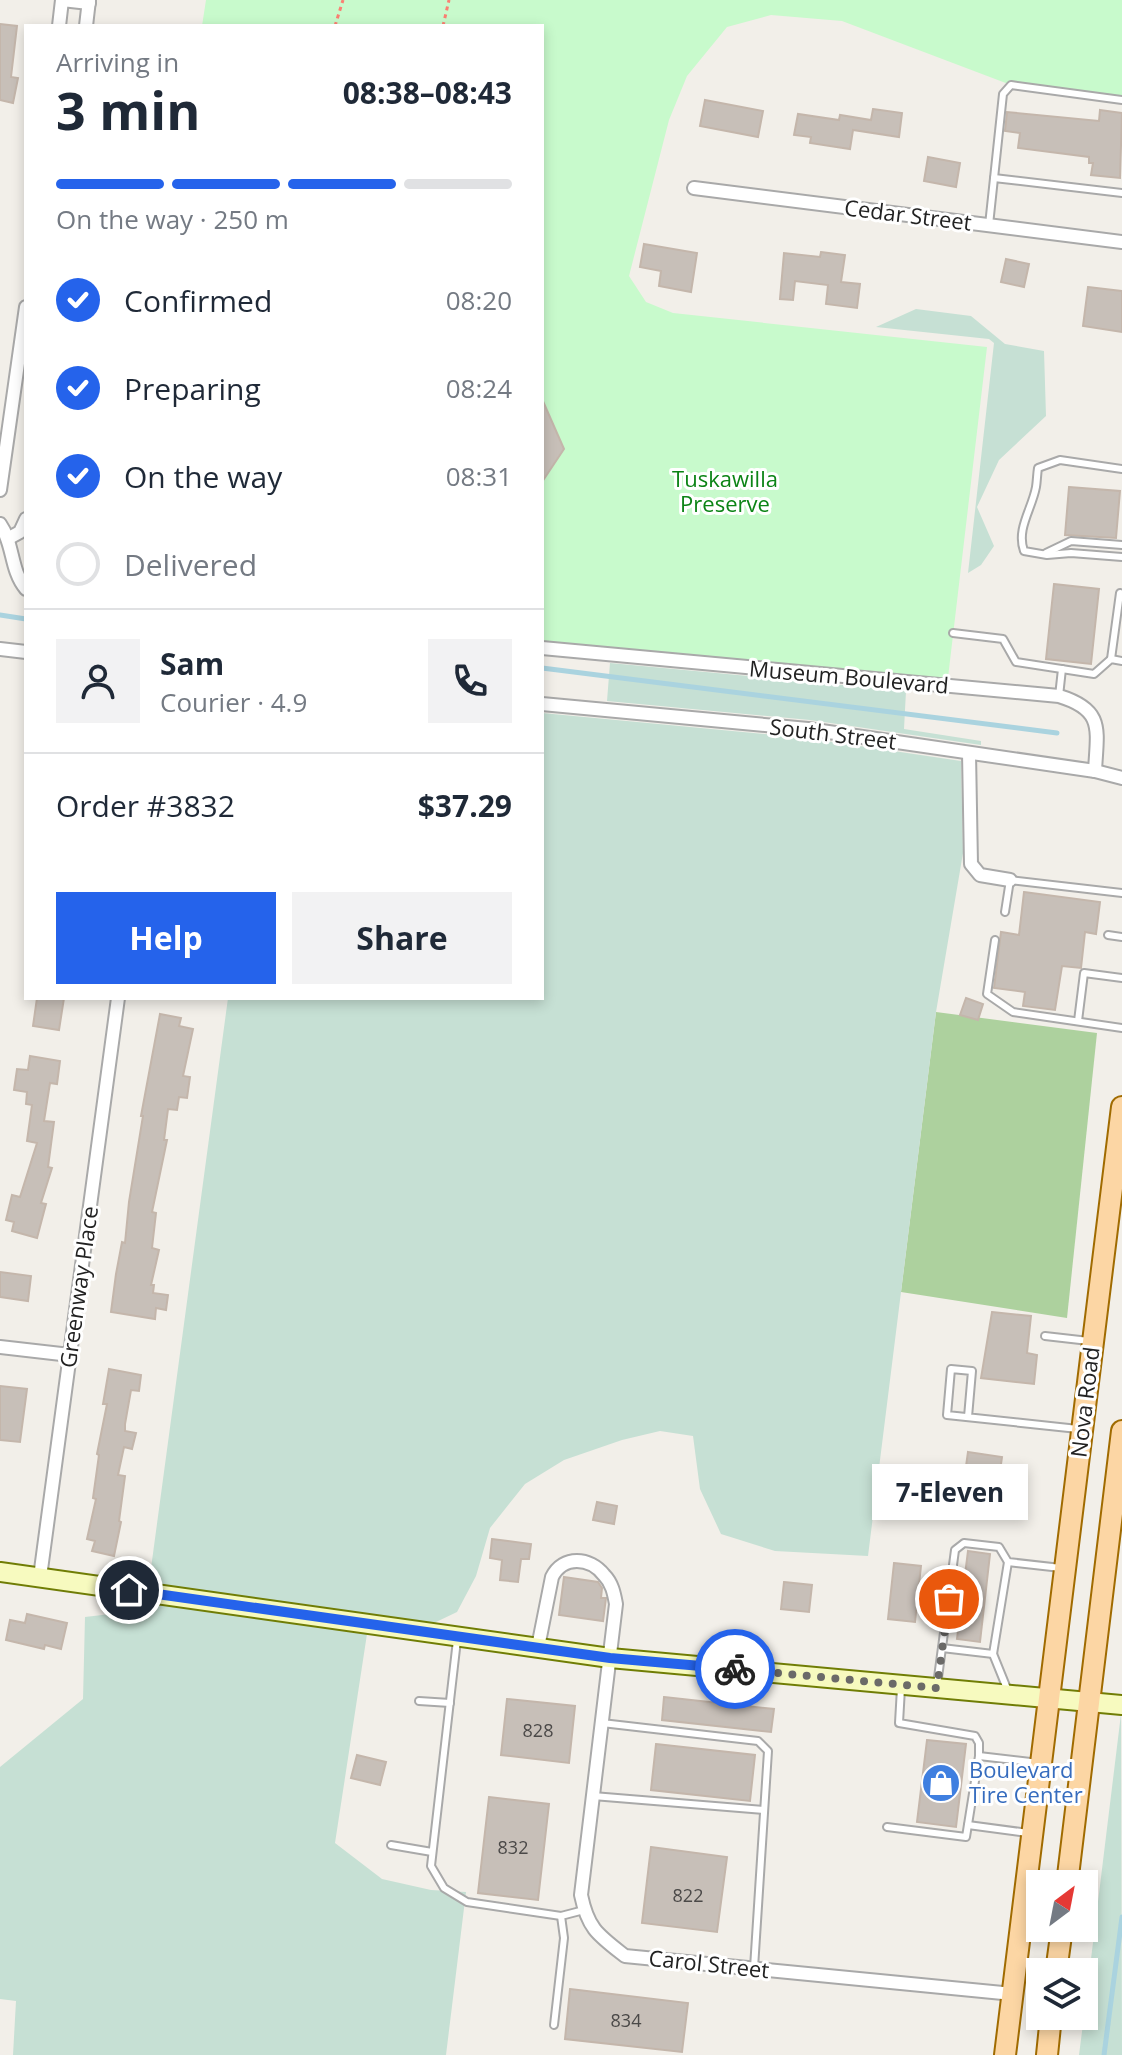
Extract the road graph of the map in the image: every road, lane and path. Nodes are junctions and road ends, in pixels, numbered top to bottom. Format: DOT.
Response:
graph roads {
  1 [pos="62,0"];
  2 [pos="343,0"];
  3 [pos="449,0"];
  4 [pos="89,2"];
  5 [pos="59,24"];
  6 [pos="86,24"];
  7 [pos="336,24"];
  8 [pos="443,24"];
  9 [pos="1122,100"];
  10 [pos="994,178"];
  11 [pos="694,188"];
  12 [pos="1122,193"];
  13 [pos="989,225"];
  14 [pos="1122,242"];
  15 [pos="24,321"];
  16 [pos="1122,469"];
  17 [pos="0,490"];
  18 [pos="24,523"];
  19 [pos="0,524"];
  20 [pos="5,537"];
  21 [pos="1122,545"];
  22 [pos="1043,554"];
  23 [pos="1122,557"];
  24 [pos="24,585"];
  25 [pos="1120,593"];
  26 [pos="953,633"];
  27 [pos="544,648"];
  28 [pos="0,649"];
  29 [pos="24,652"];
  30 [pos="1111,659"];
  31 [pos="1122,661"];
  32 [pos="1062,669"];
  33 [pos="1059,696"];
  34 [pos="544,704"];
  35 [pos="969,753"];
  36 [pos="1095,771"];
  37 [pos="1122,778"];
  38 [pos="1010,880"];
  39 [pos="1122,893"];
  40 [pos="1005,912"];
  41 [pos="1108,935"];
  42 [pos="1122,937"];
  43 [pos="995,940"];
  44 [pos="1122,978"];
  45 [pos="118,1000"];
  46 [pos="1078,1021"];
  47 [pos="1122,1028"];
  48 [pos="1122,1107"];
  49 [pos="1045,1336"];
  50 [pos="1093,1341"];
  51 [pos="0,1347"];
  52 [pos="70,1355"];
  53 [pos="968,1417"];
  54 [pos="1082,1430"];
  55 [pos="1122,1431"];
  56 [pos="1008,1562"];
  57 [pos="1064,1568"];
  58 [pos="0,1572"];
  59 [pos="40,1577"];
  60 [pos="458,1636"];
  61 [pos="538,1647"];
  62 [pos="942,1648"];
  63 [pos="993,1654"];
  64 [pos="610,1658"];
  65 [pos="901,1684"];
  66 [pos="937,1688"];
  67 [pos="1009,1694"];
  68 [pos="1048,1698"];
  69 [pos="419,1701"];
  70 [pos="1089,1702"];
  71 [pos="450,1703"];
  72 [pos="1122,1705"];
  73 [pos="602,1723"];
  74 [pos="979,1756"];
  75 [pos="1040,1763"];
  76 [pos="593,1796"];
  77 [pos="764,1810"];
  78 [pos="968,1825"];
  79 [pos="887,1827"];
  80 [pos="1032,1833"];
  81 [pos="391,1845"];
  82 [pos="432,1852"];
  83 [pos="1069,1870"];
  84 [pos="584,1910"];
  85 [pos="561,1916"];
  86 [pos="754,1968"];
  87 [pos="1013,1994"];
  88 [pos="554,2025"];
  89 [pos="1050,2030"];
  90 [pos="1005,2055"];
  91 [pos="1047,2055"];
  1 -- 4 [label="street"];
  1 -- 5 [label="street"];
  2 -- 7 [label="path"];
  3 -- 8 [label="path"];
  4 -- 6 [label="street"];
  9 -- 10 [label="lane"];
  10 -- 12 [label="lane"];
  10 -- 13 [label="lane"];
  11 -- 13 [label="street, Cedar Street"];
  13 -- 14 [label="street, Cedar Street"];
  15 -- 17 [label="street"];
  16 -- 22 [label="lane"];
  18 -- 20 [label="street"];
  19 -- 20 [label="street"];
  20 -- 24 [label="street"];
  21 -- 22 [label="lane"];
  22 -- 23 [label="lane"];
  25 -- 30 [label="lane"];
  26 -- 32 [label="lane"];
  27 -- 33 [label="street, Museum Boulevard"];
  28 -- 29 [label="street"];
  30 -- 31 [label="lane"];
  30 -- 32 [label="lane"];
  32 -- 33 [label="lane"];
  33 -- 36 [label="street, Museum Boulevard"];
  34 -- 35 [label="street, South Street"];
  35 -- 36 [label="street, South Street"];
  35 -- 38 [label="street"];
  36 -- 37 [label="street, South Street"];
  38 -- 39 [label="lane"];
  38 -- 40 [label="lane"];
  41 -- 42 [label="lane"];
  43 -- 46 [label="lane"];
  44 -- 46 [label="lane"];
  45 -- 52 [label="street, Greenway Place"];
  46 -- 47 [label="lane"];
  48 -- 50 [label="main road, Nova Road"];
  49 -- 50 [label="lane"];
  50 -- 54 [label="main road, Nova Road"];
  51 -- 52 [label="street"];
  52 -- 59 [label="street, Greenway Place"];
  53 -- 53 [label="lane"];
  53 -- 54 [label="lane"];
  54 -- 57 [label="main road, Nova Road"];
  55 -- 70 [label="main road, Nova Road"];
  56 -- 57 [label="lane"];
  56 -- 62 [label="lane"];
  56 -- 63 [label="lane"];
  57 -- 68 [label="main road, Nova Road"];
  58 -- 59 [label="street"];
  59 -- 60 [label="street"];
  60 -- 61 [label="street"];
  60 -- 71 [label="lane"];
  61 -- 64 [label="street"];
  61 -- 64 [label="street"];
  62 -- 63 [label="lane"];
  62 -- 66 [label="lane"];
  63 -- 67 [label="lane"];
  64 -- 65 [label="street"];
  64 -- 73 [label="street"];
  65 -- 66 [label="street"];
  65 -- 74 [label="lane"];
  66 -- 67 [label="street"];
  67 -- 68 [label="street"];
  68 -- 70 [label="street"];
  68 -- 75 [label="main road, Nova Road"];
  69 -- 71 [label="lane"];
  70 -- 72 [label="street"];
  70 -- 83 [label="main road, Nova Road"];
  71 -- 82 [label="lane"];
  73 -- 76 [label="street"];
  73 -- 77 [label="lane"];
  74 -- 75 [label="lane"];
  74 -- 78 [label="lane"];
  75 -- 80 [label="main road, Nova Road"];
  76 -- 77 [label="lane"];
  76 -- 84 [label="street"];
  77 -- 86 [label="lane"];
  78 -- 79 [label="lane"];
  78 -- 80 [label="lane"];
  80 -- 87 [label="main road, Nova Road"];
  81 -- 82 [label="lane"];
  82 -- 85 [label="lane"];
  84 -- 85 [label="lane"];
  84 -- 86 [label="street, Carol Street"];
  85 -- 88 [label="lane"];
  86 -- 87 [label="street, Carol Street"];
  87 -- 90 [label="main road, Nova Road"];
  89 -- 91 [label="main road"];
}
